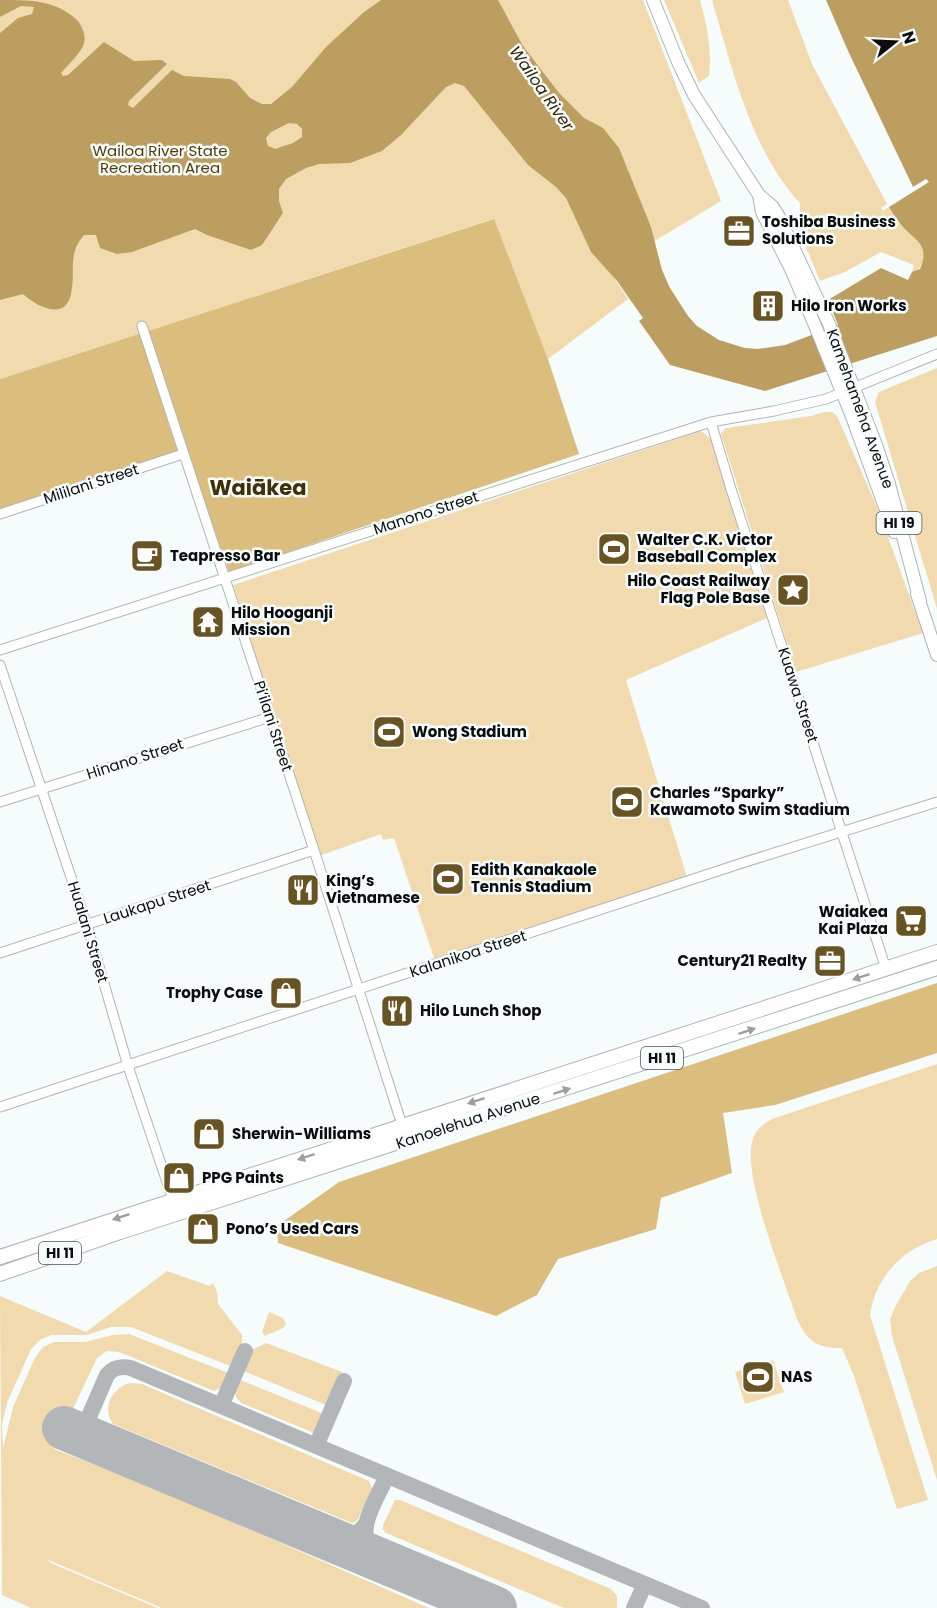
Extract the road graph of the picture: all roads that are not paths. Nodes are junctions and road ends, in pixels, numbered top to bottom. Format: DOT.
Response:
graph roads {
  1 [pos="653,0"];
  2 [pos="759,195"];
  3 [pos="142,326"];
  4 [pos="937,354"];
  5 [pos="855,388"];
  6 [pos="842,393"];
  7 [pos="711,422"];
  8 [pos="183,454"];
  9 [pos="0,514"];
  10 [pos="224,578"];
  11 [pos="920,602"];
  12 [pos="0,650"];
  13 [pos="937,655"];
  14 [pos="0,665"];
  15 [pos="270,717"];
  16 [pos="42,788"];
  17 [pos="0,802"];
  18 [pos="937,802"];
  19 [pos="843,833"];
  20 [pos="314,850"];
  21 [pos="87,925"];
  22 [pos="937,952"];
  23 [pos="0,953"];
  24 [pos="937,968"];
  25 [pos="886,969"];
  26 [pos="358,991"];
  27 [pos="128,1066"];
  28 [pos="0,1107"];
  29 [pos="402,1125"];
  30 [pos="441,1130"];
  31 [pos="386,1147"];
  32 [pos="173,1200"];
  33 [pos="0,1257"];
  34 [pos="0,1274"];
  1 -- 2 [label="main road, Kamehameha Avenue / HI 19"];
  2 -- 5 [label="main road, Kamehameha Avenue / HI 19"];
  2 -- 6 [label="main road, Kamehameha Avenue / HI 19"];
  3 -- 8 [label="street, Pi‘ilani Street"];
  4 -- 5 [label="street, Manono Street"];
  5 -- 6 [label="street, Manono Street"];
  5 -- 11 [label="main road, Kamehameha Avenue / HI 19"];
  6 -- 7 [label="street, Manono Street"];
  6 -- 11 [label="main road, Kamehameha Avenue / HI 19"];
  7 -- 10 [label="street, Manono Street"];
  7 -- 19 [label="street, Kuawa Street"];
  8 -- 9 [label="street, Mililani Street"];
  8 -- 10 [label="street, Pi‘ilani Street"];
  10 -- 12 [label="street, Manono Street"];
  10 -- 15 [label="street, Pi‘ilani Street"];
  11 -- 13 [label="main road, Kamehameha Avenue / HI 19"];
  14 -- 16 [label="street, Hualani Street"];
  15 -- 16 [label="street, Hinano Street"];
  15 -- 20 [label="street, Pi‘ilani Street"];
  16 -- 17 [label="street, Hinano Street"];
  16 -- 21 [label="street, Hualani Street"];
  18 -- 19 [label="street, Kalanikoa Street"];
  19 -- 25 [label="street, Kuawa Street"];
  19 -- 26 [label="street, Kalanikoa Street"];
  20 -- 21 [label="street, Laukapu Street"];
  20 -- 26 [label="street, Pi‘ilani Street"];
  21 -- 23 [label="street, Laukapu Street"];
  21 -- 27 [label="street, Hualani Street"];
  22 -- 25 [label="highway, Kanoelehua Avenue / HI 11"];
  30 -- 24 [label="highway, Kanoelehua Avenue / HI 11, one-way"];
  25 -- 29 [label="highway, Kanoelehua Avenue / HI 11, one-way"];
  26 -- 27 [label="street, Kalanikoa Street"];
  26 -- 29 [label="street, Pi‘ilani Street"];
  27 -- 28 [label="street, Kalanikoa Street"];
  27 -- 32 [label="street, Hualani Street"];
  29 -- 30 [label="highway"];
  29 -- 31 [label="highway"];
  29 -- 32 [label="highway, Kanoelehua Avenue / HI 11, one-way"];
  30 -- 31 [label="highway, Kanoelehua Avenue / HI 11"];
  31 -- 34 [label="highway, Kanoelehua Avenue / HI 11"];
  32 -- 33 [label="highway, Kanoelehua Avenue / HI 11, one-way"];
}
